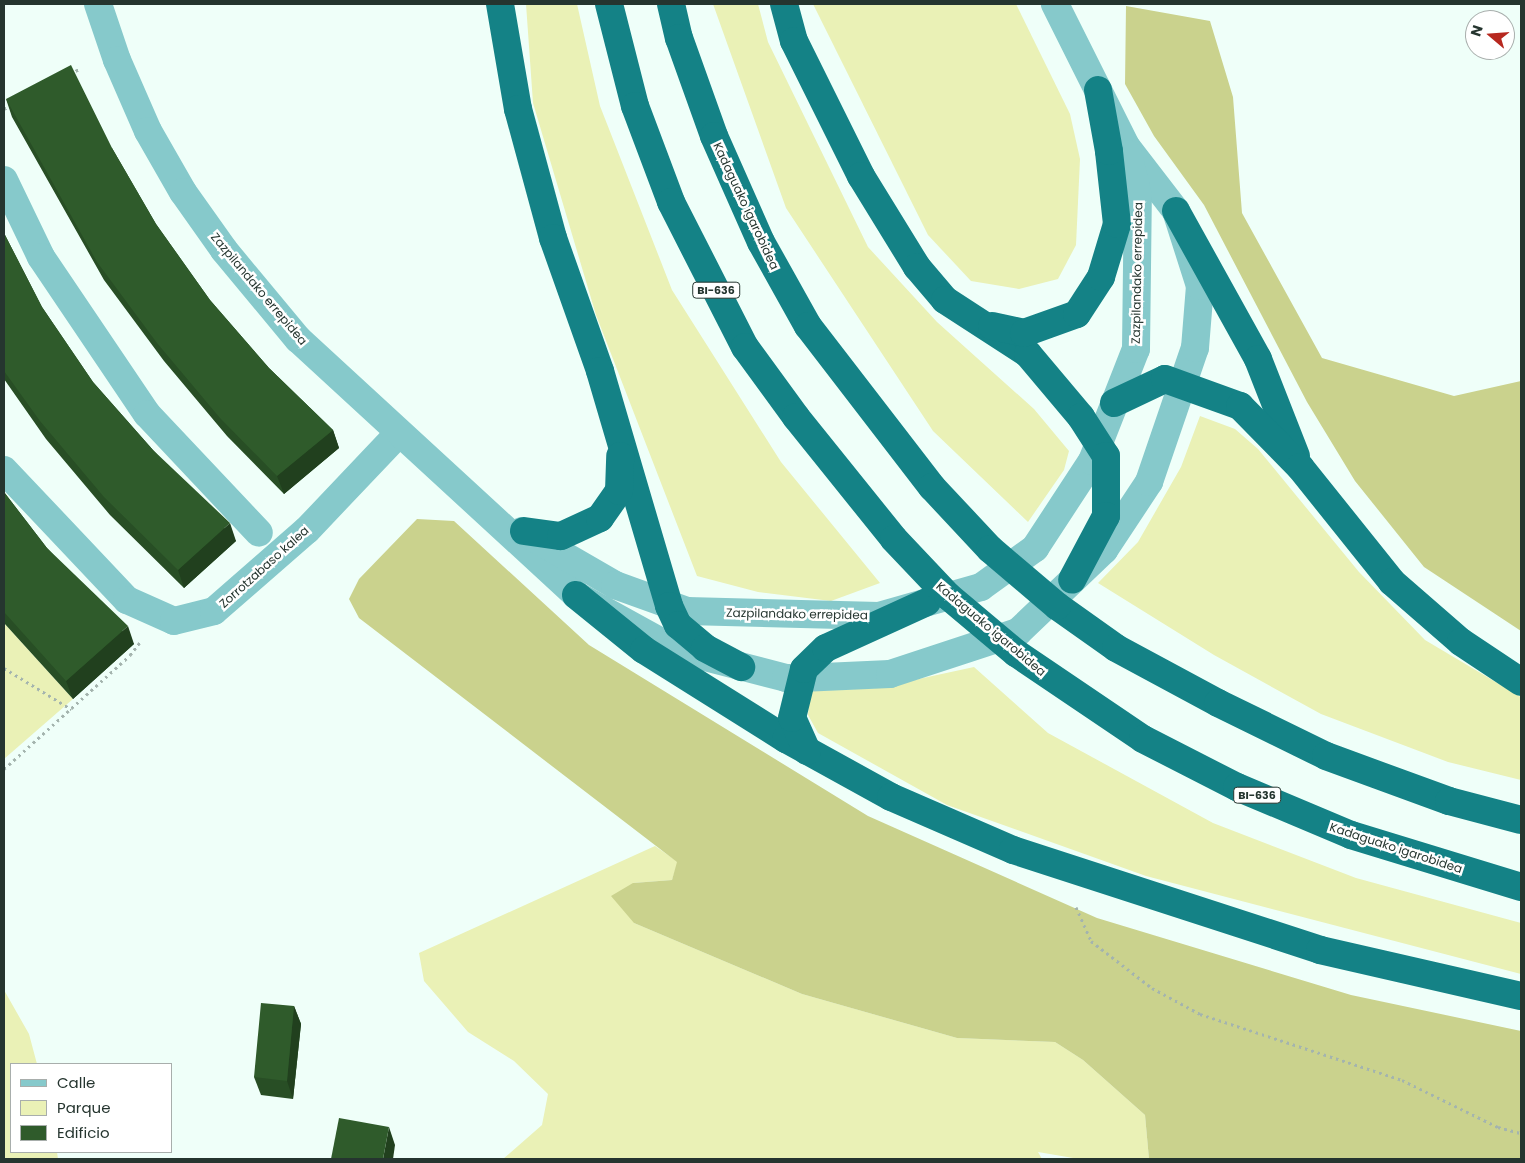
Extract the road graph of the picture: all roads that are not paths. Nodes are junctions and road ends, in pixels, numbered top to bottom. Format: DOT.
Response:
graph roads {
  1 [pos="98,4"];
  2 [pos="500,4"];
  3 [pos="609,4"];
  4 [pos="671,4"];
  5 [pos="784,4"];
  6 [pos="1055,4"];
  7 [pos="1098,90"];
  8 [pos="1126,146"];
  9 [pos="4,180"];
  10 [pos="1176,210"];
  11 [pos="984,324"];
  12 [pos="1185,384"];
  13 [pos="1114,403"];
  14 [pos="398,434"];
  15 [pos="620,440"];
  16 [pos="1098,443"];
  17 [pos="1300,467"];
  18 [pos="4,470"];
  19 [pos="495,521"];
  20 [pos="524,531"];
  21 [pos="259,533"];
  22 [pos="1072,580"];
  23 [pos="576,595"];
  24 [pos="927,602"];
  25 [pos="669,606"];
  26 [pos="741,667"];
  27 [pos="801,678"];
  28 [pos="1521,682"];
  29 [pos="807,751"];
  30 [pos="1521,820"];
  31 [pos="1521,888"];
  32 [pos="1521,996"];
  1 -- 14 [label="street, Zazpilandako errepidea"];
  2 -- 15 [label="highway"];
  3 -- 31 [label="highway, Kadaguako igarobidea / BI-636, bridge"];
  4 -- 30 [label="highway, Kadaguako igarobidea, bridge"];
  5 -- 11 [label="highway"];
  6 -- 7 [label="street, Zazpilandako errepidea"];
  7 -- 8 [label="street, Zazpilandako errepidea"];
  7 -- 11 [label="highway"];
  8 -- 10 [label="street, Zazpilandako errepidea"];
  8 -- 13 [label="street, Zazpilandako errepidea"];
  9 -- 21 [label="street"];
  10 -- 12 [label="street, Zazpilandako errepidea"];
  10 -- 17 [label="highway"];
  11 -- 16 [label="highway"];
  12 -- 13 [label="highway"];
  12 -- 17 [label="highway"];
  12 -- 22 [label="street, Zazpilandako errepidea"];
  13 -- 16 [label="street, Zazpilandako errepidea"];
  14 -- 18 [label="street, Zorrotzabaso kalea"];
  14 -- 19 [label="street, Zazpilandako errepidea"];
  15 -- 20 [label="highway"];
  15 -- 25 [label="highway"];
  16 -- 22 [label="highway"];
  16 -- 24 [label="street, Zazpilandako errepidea"];
  17 -- 28 [label="highway"];
  19 -- 20 [label="street, Zazpilandako errepidea"];
  19 -- 23 [label="street, Zazpilandako errepidea"];
  20 -- 25 [label="street, Zazpilandako errepidea"];
  22 -- 27 [label="street, Zazpilandako errepidea"];
  23 -- 26 [label="street, Zazpilandako errepidea"];
  23 -- 29 [label="highway"];
  24 -- 25 [label="street, Zazpilandako errepidea"];
  24 -- 27 [label="highway"];
  25 -- 26 [label="highway"];
  26 -- 27 [label="street, Zazpilandako errepidea"];
  27 -- 29 [label="highway"];
  29 -- 32 [label="highway"];
}
